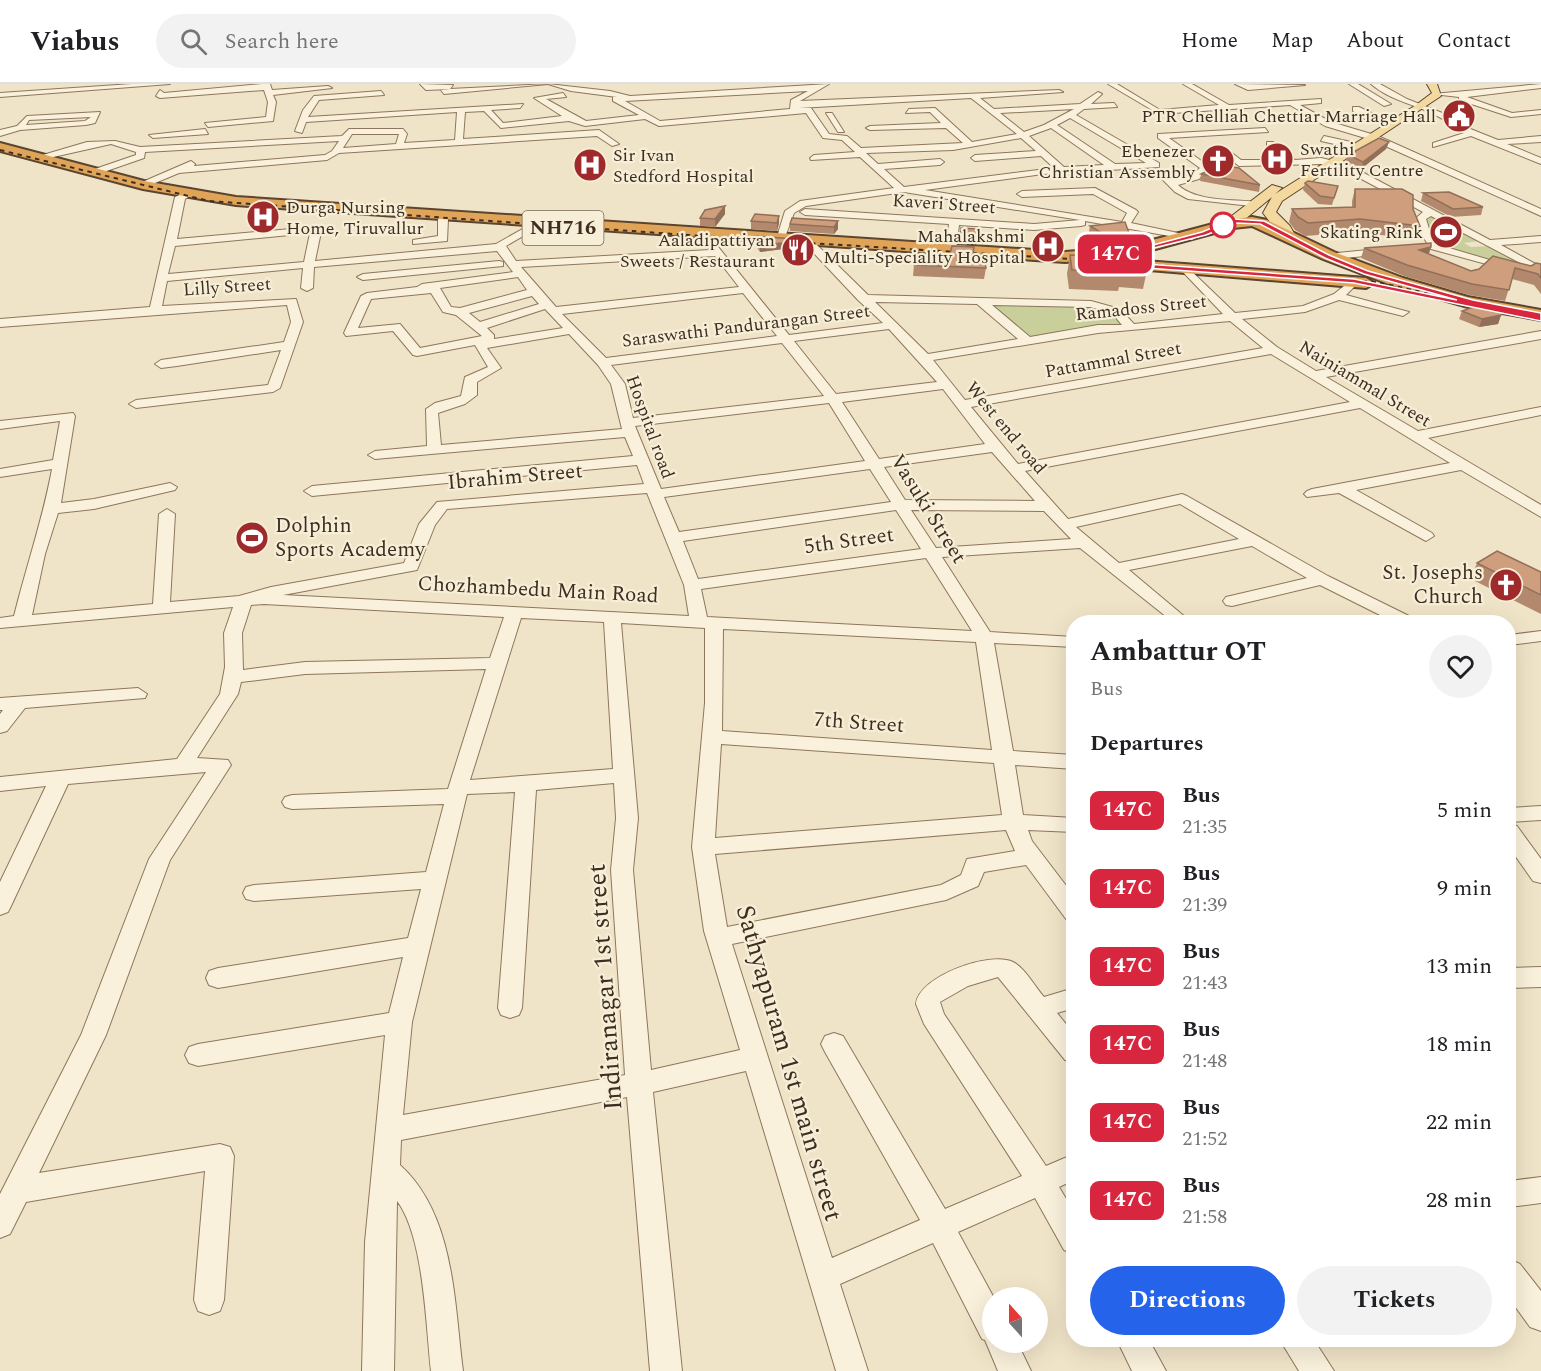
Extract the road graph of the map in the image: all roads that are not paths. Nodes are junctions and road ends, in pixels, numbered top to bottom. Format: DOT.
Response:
graph roads {
  1 [pos="166,84"];
  2 [pos="375,84"];
  3 [pos="424,84"];
  4 [pos="544,84"];
  5 [pos="552,84"];
  6 [pos="614,84"];
  7 [pos="699,84"];
  8 [pos="825,84"];
  9 [pos="1112,84"];
  10 [pos="1187,84"];
  11 [pos="1239,84"];
  12 [pos="1353,84"];
  13 [pos="1375,84"];
  14 [pos="1424,84"];
  15 [pos="1295,85"];
  16 [pos="742,86"];
  17 [pos="1541,86"];
  18 [pos="816,87"];
  19 [pos="267,88"];
  20 [pos="1434,89"];
  21 [pos="957,90"];
  22 [pos="213,91"];
  23 [pos="585,91"];
  24 [pos="160,92"];
  25 [pos="710,92"];
  26 [pos="916,92"];
  27 [pos="1059,92"];
  28 [pos="381,93"];
  29 [pos="1305,93"];
  30 [pos="1322,93"];
  31 [pos="1487,93"];
  32 [pos="1098,94"];
  33 [pos="0,95"];
  34 [pos="617,96"];
  35 [pos="974,96"];
  36 [pos="1456,96"];
  37 [pos="629,98"];
  38 [pos="538,99"];
  39 [pos="1504,99"];
  40 [pos="1163,100"];
  41 [pos="453,101"];
  42 [pos="1290,102"];
  43 [pos="502,103"];
  44 [pos="768,104"];
  45 [pos="1114,105"];
  46 [pos="1522,105"];
  47 [pos="520,106"];
  48 [pos="723,106"];
  49 [pos="795,106"];
  50 [pos="1086,106"];
  51 [pos="1223,106"];
  52 [pos="1413,107"];
  53 [pos="1356,109"];
  54 [pos="307,110"];
  55 [pos="487,110"];
  56 [pos="1178,110"];
  57 [pos="584,111"];
  58 [pos="900,111"];
  59 [pos="992,111"];
  60 [pos="461,112"];
  61 [pos="1541,112"];
  62 [pos="810,113"];
  63 [pos="213,114"];
  64 [pos="846,114"];
  65 [pos="829,115"];
  66 [pos="1070,115"];
  67 [pos="1511,115"];
  68 [pos="566,116"];
  69 [pos="646,117"];
  70 [pos="1482,117"];
  71 [pos="27,118"];
  72 [pos="356,118"];
  73 [pos="527,118"];
  74 [pos="9,120"];
  75 [pos="304,120"];
  76 [pos="495,121"];
  77 [pos="670,122"];
  78 [pos="1386,122"];
  79 [pos="68,125"];
  80 [pos="949,125"];
  81 [pos="1051,125"];
  82 [pos="1113,126"];
  83 [pos="20,128"];
  84 [pos="206,128"];
  85 [pos="870,128"];
  86 [pos="1091,128"];
  87 [pos="1151,130"];
  88 [pos="1020,132"];
  89 [pos="0,133"];
  90 [pos="1471,133"];
  91 [pos="842,134"];
  92 [pos="347,135"];
  93 [pos="900,135"];
  94 [pos="1363,135"];
  95 [pos="1161,136"];
  96 [pos="59,137"];
  97 [pos="866,137"];
  98 [pos="855,138"];
  99 [pos="1375,138"];
  100 [pos="1324,139"];
  101 [pos="1541,139"];
  102 [pos="293,141"];
  103 [pos="459,142"];
  104 [pos="1496,142"];
  105 [pos="249,143"];
  106 [pos="587,143"];
  107 [pos="1270,144"];
  108 [pos="1348,144"];
  109 [pos="970,145"];
  110 [pos="1436,145"];
  111 [pos="199,146"];
  112 [pos="0,147"];
  113 [pos="399,147"];
  114 [pos="1220,148"];
  115 [pos="142,150"];
  116 [pos="0,151"];
  117 [pos="336,151"];
  118 [pos="860,153"];
  119 [pos="1044,153"];
  120 [pos="40,157"];
  121 [pos="814,158"];
  122 [pos="975,158"];
  123 [pos="1451,159"];
  124 [pos="1425,160"];
  125 [pos="1541,161"];
  126 [pos="940,162"];
  127 [pos="1319,162"];
  128 [pos="1293,163"];
  129 [pos="1333,164"];
  130 [pos="874,167"];
  131 [pos="1141,167"];
  132 [pos="1113,168"];
  133 [pos="1061,169"];
  134 [pos="179,170"];
  135 [pos="1043,171"];
  136 [pos="95,172"];
  137 [pos="947,183"];
  138 [pos="1172,183"];
  139 [pos="144,185"];
  140 [pos="901,189"];
  141 [pos="940,194"];
  142 [pos="1022,194"];
  143 [pos="184,196"];
  144 [pos="1011,205"];
  145 [pos="1257,205"];
  146 [pos="790,211"];
  147 [pos="1430,212"];
  148 [pos="1541,213"];
  149 [pos="443,219"];
  150 [pos="1095,219"];
  151 [pos="955,221"];
  152 [pos="1234,221"];
  153 [pos="1125,225"];
  154 [pos="533,226"];
  155 [pos="707,236"];
  156 [pos="1192,237"];
  157 [pos="1289,237"];
  158 [pos="780,238"];
  159 [pos="1541,239"];
  160 [pos="813,242"];
  161 [pos="170,243"];
  162 [pos="1489,243"];
  163 [pos="404,244"];
  164 [pos="501,247"];
  165 [pos="951,249"];
  166 [pos="1403,250"];
  167 [pos="322,251"];
  168 [pos="310,252"];
  169 [pos="719,253"];
  170 [pos="1109,255"];
  171 [pos="1327,257"];
  172 [pos="309,264"];
  173 [pos="1132,265"];
  174 [pos="514,267"];
  175 [pos="1185,268"];
  176 [pos="1541,273"];
  177 [pos="1357,276"];
  178 [pos="363,277"];
  179 [pos="161,279"];
  180 [pos="307,288"];
  181 [pos="747,289"];
  182 [pos="365,292"];
  183 [pos="528,294"];
  184 [pos="1338,296"];
  185 [pos="862,298"];
  186 [pos="980,301"];
  187 [pos="545,308"];
  188 [pos="155,310"];
  189 [pos="460,312"];
  190 [pos="1403,312"];
  191 [pos="1231,316"];
  192 [pos="1541,317"];
  193 [pos="0,323"];
  194 [pos="894,325"];
  195 [pos="478,327"];
  196 [pos="1131,328"];
  197 [pos="572,330"];
  198 [pos="1539,336"];
  199 [pos="786,338"];
  200 [pos="1028,341"];
  201 [pos="288,345"];
  202 [pos="1273,350"];
  203 [pos="925,358"];
  204 [pos="603,362"];
  205 [pos="160,364"];
  206 [pos="1313,375"];
  207 [pos="947,385"];
  208 [pos="832,397"];
  209 [pos="136,404"];
  210 [pos="1362,404"];
  211 [pos="961,405"];
  212 [pos="1541,411"];
  213 [pos="0,425"];
  214 [pos="630,427"];
  215 [pos="1416,436"];
  216 [pos="995,447"];
  217 [pos="434,450"];
  218 [pos="375,455"];
  219 [pos="642,460"];
  220 [pos="873,462"];
  221 [pos="60,463"];
  222 [pos="1463,465"];
  223 [pos="1014,469"];
  224 [pos="0,473"];
  225 [pos="170,487"];
  226 [pos="1341,488"];
  227 [pos="312,491"];
  228 [pos="653,491"];
  229 [pos="1312,494"];
  230 [pos="900,505"];
  231 [pos="1047,506"];
  232 [pos="1538,507"];
  233 [pos="52,509"];
  234 [pos="167,514"];
  235 [pos="1064,524"];
  236 [pos="1426,536"];
  237 [pos="673,538"];
  238 [pos="1253,541"];
  239 [pos="1084,543"];
  240 [pos="929,553"];
  241 [pos="1116,568"];
  242 [pos="1322,580"];
  243 [pos="692,585"];
  244 [pos="244,600"];
  245 [pos="1232,601"];
  246 [pos="161,608"];
  247 [pos="514,612"];
  248 [pos="1175,615"];
  249 [pos="1393,615"];
  250 [pos="612,616"];
  251 [pos="22,621"];
  252 [pos="707,621"];
  253 [pos="0,623"];
  254 [pos="984,636"];
  255 [pos="1541,636"];
  256 [pos="1516,639"];
  257 [pos="1066,641"];
  258 [pos="497,663"];
  259 [pos="232,677"];
  260 [pos="138,694"];
  261 [pos="9,704"];
  262 [pos="0,727"];
  263 [pos="713,737"];
  264 [pos="1003,758"];
  265 [pos="1066,762"];
  266 [pos="183,765"];
  267 [pos="625,775"];
  268 [pos="60,778"];
  269 [pos="0,784"];
  270 [pos="526,784"];
  271 [pos="457,792"];
  272 [pos="292,802"];
  273 [pos="1541,813"];
  274 [pos="1516,815"];
  275 [pos="1014,822"];
  276 [pos="1066,825"];
  277 [pos="1516,841"];
  278 [pos="703,848"];
  279 [pos="1026,850"];
  280 [pos="1541,875"];
  281 [pos="434,880"];
  282 [pos="254,893"];
  283 [pos="1066,902"];
  284 [pos="0,906"];
  285 [pos="719,939"];
  286 [pos="417,946"];
  287 [pos="1541,977"];
  288 [pos="218,978"];
  289 [pos="1516,978"];
  290 [pos="1066,1000"];
  291 [pos="510,1008"];
  292 [pos="1037,1009"];
  293 [pos="399,1022"];
  294 [pos="1066,1043"];
  295 [pos="834,1044"];
  296 [pos="198,1055"];
  297 [pos="755,1058"];
  298 [pos="639,1084"];
  299 [pos="388,1130"];
  300 [pos="1066,1171"];
  301 [pos="386,1172"];
  302 [pos="1041,1182"];
  303 [pos="16,1190"];
  304 [pos="1541,1190"];
  305 [pos="1516,1193"];
  306 [pos="0,1224"];
  307 [pos="938,1226"];
  308 [pos="1066,1226"];
  309 [pos="822,1277"];
  310 [pos="1516,1283"];
  311 [pos="209,1300"];
  312 [pos="982,1306"];
  313 [pos="1541,1316"];
  314 [pos="1136,1347"];
  315 [pos="1300,1347"];
  316 [pos="1006,1353"];
  317 [pos="373,1370"];
  318 [pos="447,1371"];
  319 [pos="666,1371"];
  320 [pos="852,1371"];
  321 [pos="1015,1371"];
  322 [pos="1150,1371"];
  323 [pos="1318,1371"];
  1 -- 33 [label="street"];
  2 -- 19 [label="street"];
  3 -- 4 [label="street"];
  5 -- 23 [label="street"];
  6 -- 34 [label="street"];
  7 -- 25 [label="street"];
  8 -- 18 [label="street"];
  9 -- 56 [label="street"];
  10 -- 51 [label="street"];
  11 -- 15 [label="street"];
  12 -- 52 [label="street"];
  13 -- 52 [label="street"];
  14 -- 52 [label="main road"];
  15 -- 29 [label="street"];
  16 -- 25 [label="street"];
  17 -- 31 [label="street"];
  18 -- 25 [label="street"];
  18 -- 49 [label="street"];
  19 -- 22 [label="street"];
  19 -- 84 [label="street"];
  20 -- 36 [label="street"];
  20 -- 52 [label="main road"];
  21 -- 26 [label="street"];
  22 -- 24 [label="street"];
  23 -- 34 [label="street"];
  23 -- 38 [label="street"];
  25 -- 37 [label="street"];
  25 -- 48 [label="street"];
  26 -- 35 [label="street"];
  26 -- 49 [label="street"];
  27 -- 35 [label="street"];
  28 -- 54 [label="street"];
  29 -- 30 [label="street"];
  29 -- 42 [label="street"];
  31 -- 36 [label="street"];
  31 -- 39 [label="street"];
  32 -- 50 [label="street"];
  34 -- 37 [label="street"];
  34 -- 69 [label="street"];
  35 -- 59 [label="street"];
  36 -- 67 [label="street"];
  37 -- 77 [label="street"];
  38 -- 43 [label="street"];
  38 -- 68 [label="street"];
  40 -- 56 [label="street"];
  41 -- 54 [label="street"];
  42 -- 51 [label="street"];
  42 -- 94 [label="street"];
  44 -- 49 [label="street"];
  45 -- 50 [label="street"];
  46 -- 61 [label="street"];
  47 -- 55 [label="street"];
  49 -- 62 [label="street"];
  49 -- 77 [label="street"];
  50 -- 59 [label="street"];
  50 -- 66 [label="street"];
  51 -- 56 [label="street"];
  51 -- 95 [label="street"];
  52 -- 78 [label="main road"];
  52 -- 90 [label="street"];
  52 -- 99 [label="main road"];
  53 -- 78 [label="street"];
  54 -- 75 [label="street"];
  55 -- 60 [label="street"];
  55 -- 76 [label="street"];
  57 -- 68 [label="street"];
  58 -- 80 [label="street"];
  59 -- 88 [label="street"];
  60 -- 72 [label="street"];
  60 -- 103 [label="street"];
  61 -- 67 [label="street"];
  62 -- 65 [label="street"];
  62 -- 91 [label="street"];
  63 -- 84 [label="street"];
  64 -- 65 [label="street"];
  65 -- 91 [label="street"];
  66 -- 81 [label="street"];
  66 -- 86 [label="street"];
  67 -- 70 [label="street"];
  68 -- 69 [label="street"];
  68 -- 76 [label="street"];
  69 -- 77 [label="street"];
  71 -- 74 [label="street"];
  71 -- 79 [label="street"];
  71 -- 83 [label="street"];
  72 -- 75 [label="street"];
  72 -- 92 [label="street"];
  73 -- 76 [label="street"];
  75 -- 102 [label="street"];
  78 -- 94 [label="main road"];
  79 -- 83 [label="street"];
  79 -- 96 [label="street"];
  80 -- 85 [label="street"];
  80 -- 109 [label="street"];
  81 -- 88 [label="street"];
  81 -- 132 [label="street"];
  82 -- 86 [label="street"];
  83 -- 89 [label="street"];
  84 -- 111 [label="street"];
  84 -- 115 [label="street"];
  86 -- 131 [label="street"];
  87 -- 95 [label="street"];
  88 -- 109 [label="street"];
  88 -- 119 [label="street"];
  90 -- 104 [label="street"];
  90 -- 110 [label="street"];
  91 -- 98 [label="street"];
  91 -- 118 [label="street"];
  92 -- 102 [label="street"];
  92 -- 113 [label="street"];
  92 -- 117 [label="street"];
  93 -- 97 [label="street"];
  94 -- 99 [label="street"];
  94 -- 108 [label="main road"];
  95 -- 138 [label="street"];
  99 -- 124 [label="street"];
  99 -- 129 [label="main road"];
  100 -- 108 [label="street"];
  101 -- 104 [label="street"];
  102 -- 105 [label="street"];
  103 -- 106 [label="street"];
  103 -- 113 [label="street"];
  104 -- 125 [label="street"];
  105 -- 111 [label="street"];
  105 -- 134 [label="street"];
  107 -- 128 [label="street"];
  108 -- 127 [label="main road"];
  109 -- 118 [label="street"];
  111 -- 115 [label="street"];
  112 -- 120 [label="highway, NH716"];
  113 -- 117 [label="street"];
  114 -- 128 [label="street"];
  115 -- 120 [label="street"];
  115 -- 136 [label="street"];
  116 -- 143 [label="highway, NH716"];
  117 -- 134 [label="street"];
  118 -- 121 [label="street"];
  118 -- 130 [label="street"];
  119 -- 122 [label="street"];
  119 -- 133 [label="street"];
  120 -- 136 [label="highway, NH716"];
  123 -- 124 [label="street"];
  124 -- 148 [label="street"];
  126 -- 130 [label="street"];
  127 -- 128 [label="street"];
  127 -- 129 [label="street"];
  127 -- 145 [label="main road"];
  129 -- 147 [label="street"];
  129 -- 157 [label="main road"];
  130 -- 140 [label="street"];
  131 -- 132 [label="street"];
  131 -- 138 [label="street"];
  132 -- 133 [label="street"];
  133 -- 135 [label="street"];
  134 -- 139 [label="street"];
  135 -- 137 [label="street"];
  135 -- 142 [label="street"];
  136 -- 139 [label="highway, NH716"];
  137 -- 140 [label="street"];
  137 -- 141 [label="street"];
  138 -- 145 [label="street"];
  139 -- 143 [label="highway, NH716"];
  140 -- 141 [label="street"];
  140 -- 146 [label="street"];
  141 -- 144 [label="street"];
  142 -- 144 [label="street"];
  142 -- 153 [label="street"];
  143 -- 149 [label="highway, NH716"];
  143 -- 155 [label="highway, NH716"];
  143 -- 161 [label="street"];
  144 -- 150 [label="street"];
  145 -- 152 [label="main road"];
  146 -- 151 [label="street, Kaveri Street"];
  146 -- 158 [label="street"];
  147 -- 162 [label="street"];
  147 -- 176 [label="street"];
  149 -- 154 [label="highway, NH716"];
  149 -- 163 [label="street"];
  150 -- 151 [label="street, Kaveri Street"];
  150 -- 153 [label="street"];
  151 -- 165 [label="street"];
  152 -- 156 [label="highway, NH716"];
  152 -- 157 [label="highway, NH716"];
  153 -- 156 [label="street"];
  154 -- 155 [label="highway, NH716"];
  154 -- 164 [label="street"];
  155 -- 158 [label="highway, NH716"];
  155 -- 160 [label="highway, NH716"];
  155 -- 169 [label="street, Vasuki Street"];
  156 -- 170 [label="highway, NH716"];
  157 -- 171 [label="highway, NH716"];
  158 -- 160 [label="highway, NH716"];
  159 -- 162 [label="street"];
  160 -- 165 [label="highway, NH716"];
  160 -- 173 [label="highway, NH716"];
  160 -- 185 [label="street, West end road"];
  161 -- 168 [label="street"];
  161 -- 179 [label="street"];
  162 -- 176 [label="street"];
  164 -- 172 [label="street"];
  164 -- 174 [label="street, Hospital road"];
  165 -- 170 [label="highway, NH716"];
  166 -- 171 [label="street"];
  167 -- 168 [label="street"];
  168 -- 172 [label="street"];
  169 -- 174 [label="street"];
  169 -- 181 [label="street, Vasuki Street"];
  170 -- 173 [label="highway"];
  171 -- 177 [label="highway, NH716"];
  172 -- 179 [label="street"];
  172 -- 180 [label="street"];
  173 -- 175 [label="highway, NH716"];
  174 -- 178 [label="street"];
  174 -- 182 [label="street"];
  174 -- 183 [label="street, Hospital road"];
  175 -- 177 [label="highway, NH716"];
  175 -- 191 [label="street, Nainiammal Street"];
  177 -- 184 [label="street, Ramadoss Street"];
  177 -- 192 [label="highway, NH716"];
  179 -- 188 [label="street"];
  181 -- 187 [label="street"];
  181 -- 199 [label="street, Vasuki Street"];
  183 -- 187 [label="street, Hospital road"];
  183 -- 189 [label="street"];
  184 -- 190 [label="street"];
  184 -- 191 [label="street, Ramadoss Street"];
  185 -- 186 [label="street"];
  185 -- 194 [label="street, West end road"];
  186 -- 196 [label="street"];
  186 -- 200 [label="street"];
  187 -- 195 [label="street"];
  187 -- 197 [label="street, Hospital road"];
  188 -- 193 [label="street"];
  188 -- 201 [label="street, Lilly Street"];
  189 -- 195 [label="street"];
  189 -- 195 [label="street"];
  191 -- 196 [label="street, Ramadoss Street"];
  191 -- 202 [label="street, Nainiammal Street"];
  194 -- 199 [label="street, Saraswathi Pandurangan Street"];
  194 -- 203 [label="street, West end road"];
  196 -- 200 [label="street, Ramadoss Street"];
  197 -- 204 [label="street, Hospital road"];
  197 -- 217 [label="street"];
  198 -- 206 [label="street"];
  199 -- 204 [label="street, Saraswathi Pandurangan Street"];
  199 -- 208 [label="street, Vasuki Street"];
  200 -- 203 [label="street, Ramadoss Street"];
  201 -- 205 [label="street"];
  201 -- 209 [label="street, Lilly Street"];
  202 -- 206 [label="street, Nainiammal Street"];
  202 -- 211 [label="street, Pattammal Street"];
  203 -- 207 [label="street, West end road"];
  204 -- 214 [label="street, Hospital road"];
  206 -- 210 [label="street, Nainiammal Street"];
  207 -- 208 [label="street"];
  207 -- 211 [label="street, West end road"];
  208 -- 214 [label="street"];
  208 -- 220 [label="street, Vasuki Street"];
  210 -- 215 [label="street, Nainiammal Street"];
  210 -- 223 [label="street"];
  211 -- 216 [label="street, West end road"];
  212 -- 215 [label="street"];
  213 -- 221 [label="street"];
  214 -- 217 [label="street"];
  214 -- 219 [label="street, Hospital road"];
  215 -- 222 [label="street, Nainiammal Street"];
  216 -- 220 [label="street"];
  216 -- 223 [label="street, West end road"];
  217 -- 218 [label="street"];
  219 -- 227 [label="street"];
  219 -- 228 [label="street, Hospital road"];
  220 -- 228 [label="street"];
  220 -- 230 [label="street, Vasuki Street"];
  221 -- 224 [label="street"];
  221 -- 233 [label="street"];
  222 -- 226 [label="street"];
  222 -- 232 [label="street, Nainiammal Street"];
  223 -- 231 [label="street, West end road"];
  225 -- 233 [label="street"];
  226 -- 229 [label="street"];
  226 -- 236 [label="street"];
  228 -- 237 [label="street, Hospital road"];
  228 -- 244 [label="street, Ibrahim Street"];
  230 -- 231 [label="street"];
  230 -- 237 [label="street"];
  230 -- 240 [label="street, Vasuki Street"];
  231 -- 235 [label="street, West end road"];
  233 -- 251 [label="street"];
  234 -- 246 [label="street"];
  235 -- 238 [label="street"];
  235 -- 239 [label="street, West end road"];
  237 -- 243 [label="street, Hospital road"];
  238 -- 241 [label="street"];
  238 -- 242 [label="street"];
  239 -- 240 [label="street, 5th Street"];
  239 -- 241 [label="street, West end road"];
  240 -- 243 [label="street, 5th Street"];
  240 -- 254 [label="street, Vasuki Street"];
  241 -- 248 [label="street, West end road"];
  242 -- 245 [label="street"];
  242 -- 249 [label="street"];
  243 -- 252 [label="street, Hospital road"];
  244 -- 246 [label="street, Chozhambedu Main Road"];
  244 -- 247 [label="street, Chozhambedu Main Road"];
  244 -- 259 [label="street"];
  246 -- 251 [label="street, Chozhambedu Main Road"];
  247 -- 250 [label="street, Chozhambedu Main Road"];
  247 -- 258 [label="street"];
  250 -- 252 [label="street, Chozhambedu Main Road"];
  250 -- 267 [label="street, Indiranagar 1st street"];
  251 -- 253 [label="street, Chozhambedu Main Road"];
  252 -- 254 [label="street, Chozhambedu Main Road"];
  252 -- 263 [label="street, Sathyapuram 1st main street"];
  254 -- 257 [label="street, Chozhambedu Main Road"];
  254 -- 264 [label="street, Vasuki Street"];
  255 -- 256 [label="street"];
  258 -- 259 [label="street"];
  258 -- 271 [label="street"];
  259 -- 266 [label="street"];
  260 -- 261 [label="street"];
  261 -- 262 [label="street"];
  263 -- 264 [label="street, 7th Street"];
  263 -- 278 [label="street, Sathyapuram 1st main street"];
  264 -- 265 [label="street, 7th Street"];
  264 -- 275 [label="street, Vasuki Street"];
  266 -- 268 [label="street"];
  266 -- 303 [label="street"];
  267 -- 270 [label="street"];
  267 -- 298 [label="street, Indiranagar 1st street"];
  268 -- 269 [label="street"];
  268 -- 284 [label="street"];
  270 -- 271 [label="street"];
  270 -- 291 [label="street"];
  271 -- 272 [label="street"];
  271 -- 281 [label="street"];
  273 -- 274 [label="street"];
  275 -- 276 [label="street"];
  275 -- 278 [label="street"];
  275 -- 279 [label="street, Vasuki Street"];
  277 -- 280 [label="street"];
  278 -- 285 [label="street, Sathyapuram 1st main street"];
  279 -- 283 [label="street, Vasuki Street"];
  279 -- 285 [label="street"];
  281 -- 282 [label="street"];
  281 -- 286 [label="street"];
  285 -- 297 [label="street, Sathyapuram 1st main street"];
  286 -- 288 [label="street"];
  286 -- 293 [label="street"];
  287 -- 289 [label="street"];
  290 -- 292 [label="street"];
  292 -- 294 [label="street"];
  292 -- 302 [label="street"];
  293 -- 296 [label="street"];
  293 -- 299 [label="street"];
  295 -- 307 [label="street"];
  297 -- 298 [label="street"];
  297 -- 309 [label="street, Sathyapuram 1st main street"];
  298 -- 299 [label="street"];
  298 -- 319 [label="street, Indiranagar 1st street"];
  299 -- 301 [label="street"];
  300 -- 302 [label="street"];
  301 -- 317 [label="street"];
  301 -- 318 [label="street"];
  302 -- 307 [label="street"];
  302 -- 308 [label="street"];
  303 -- 306 [label="street"];
  303 -- 311 [label="street"];
  304 -- 305 [label="street"];
  307 -- 309 [label="street"];
  307 -- 312 [label="street"];
  309 -- 320 [label="street, Sathyapuram 1st main street"];
  310 -- 313 [label="street"];
  314 -- 322 [label="street"];
  315 -- 323 [label="street"];
  316 -- 321 [label="street"];
}
